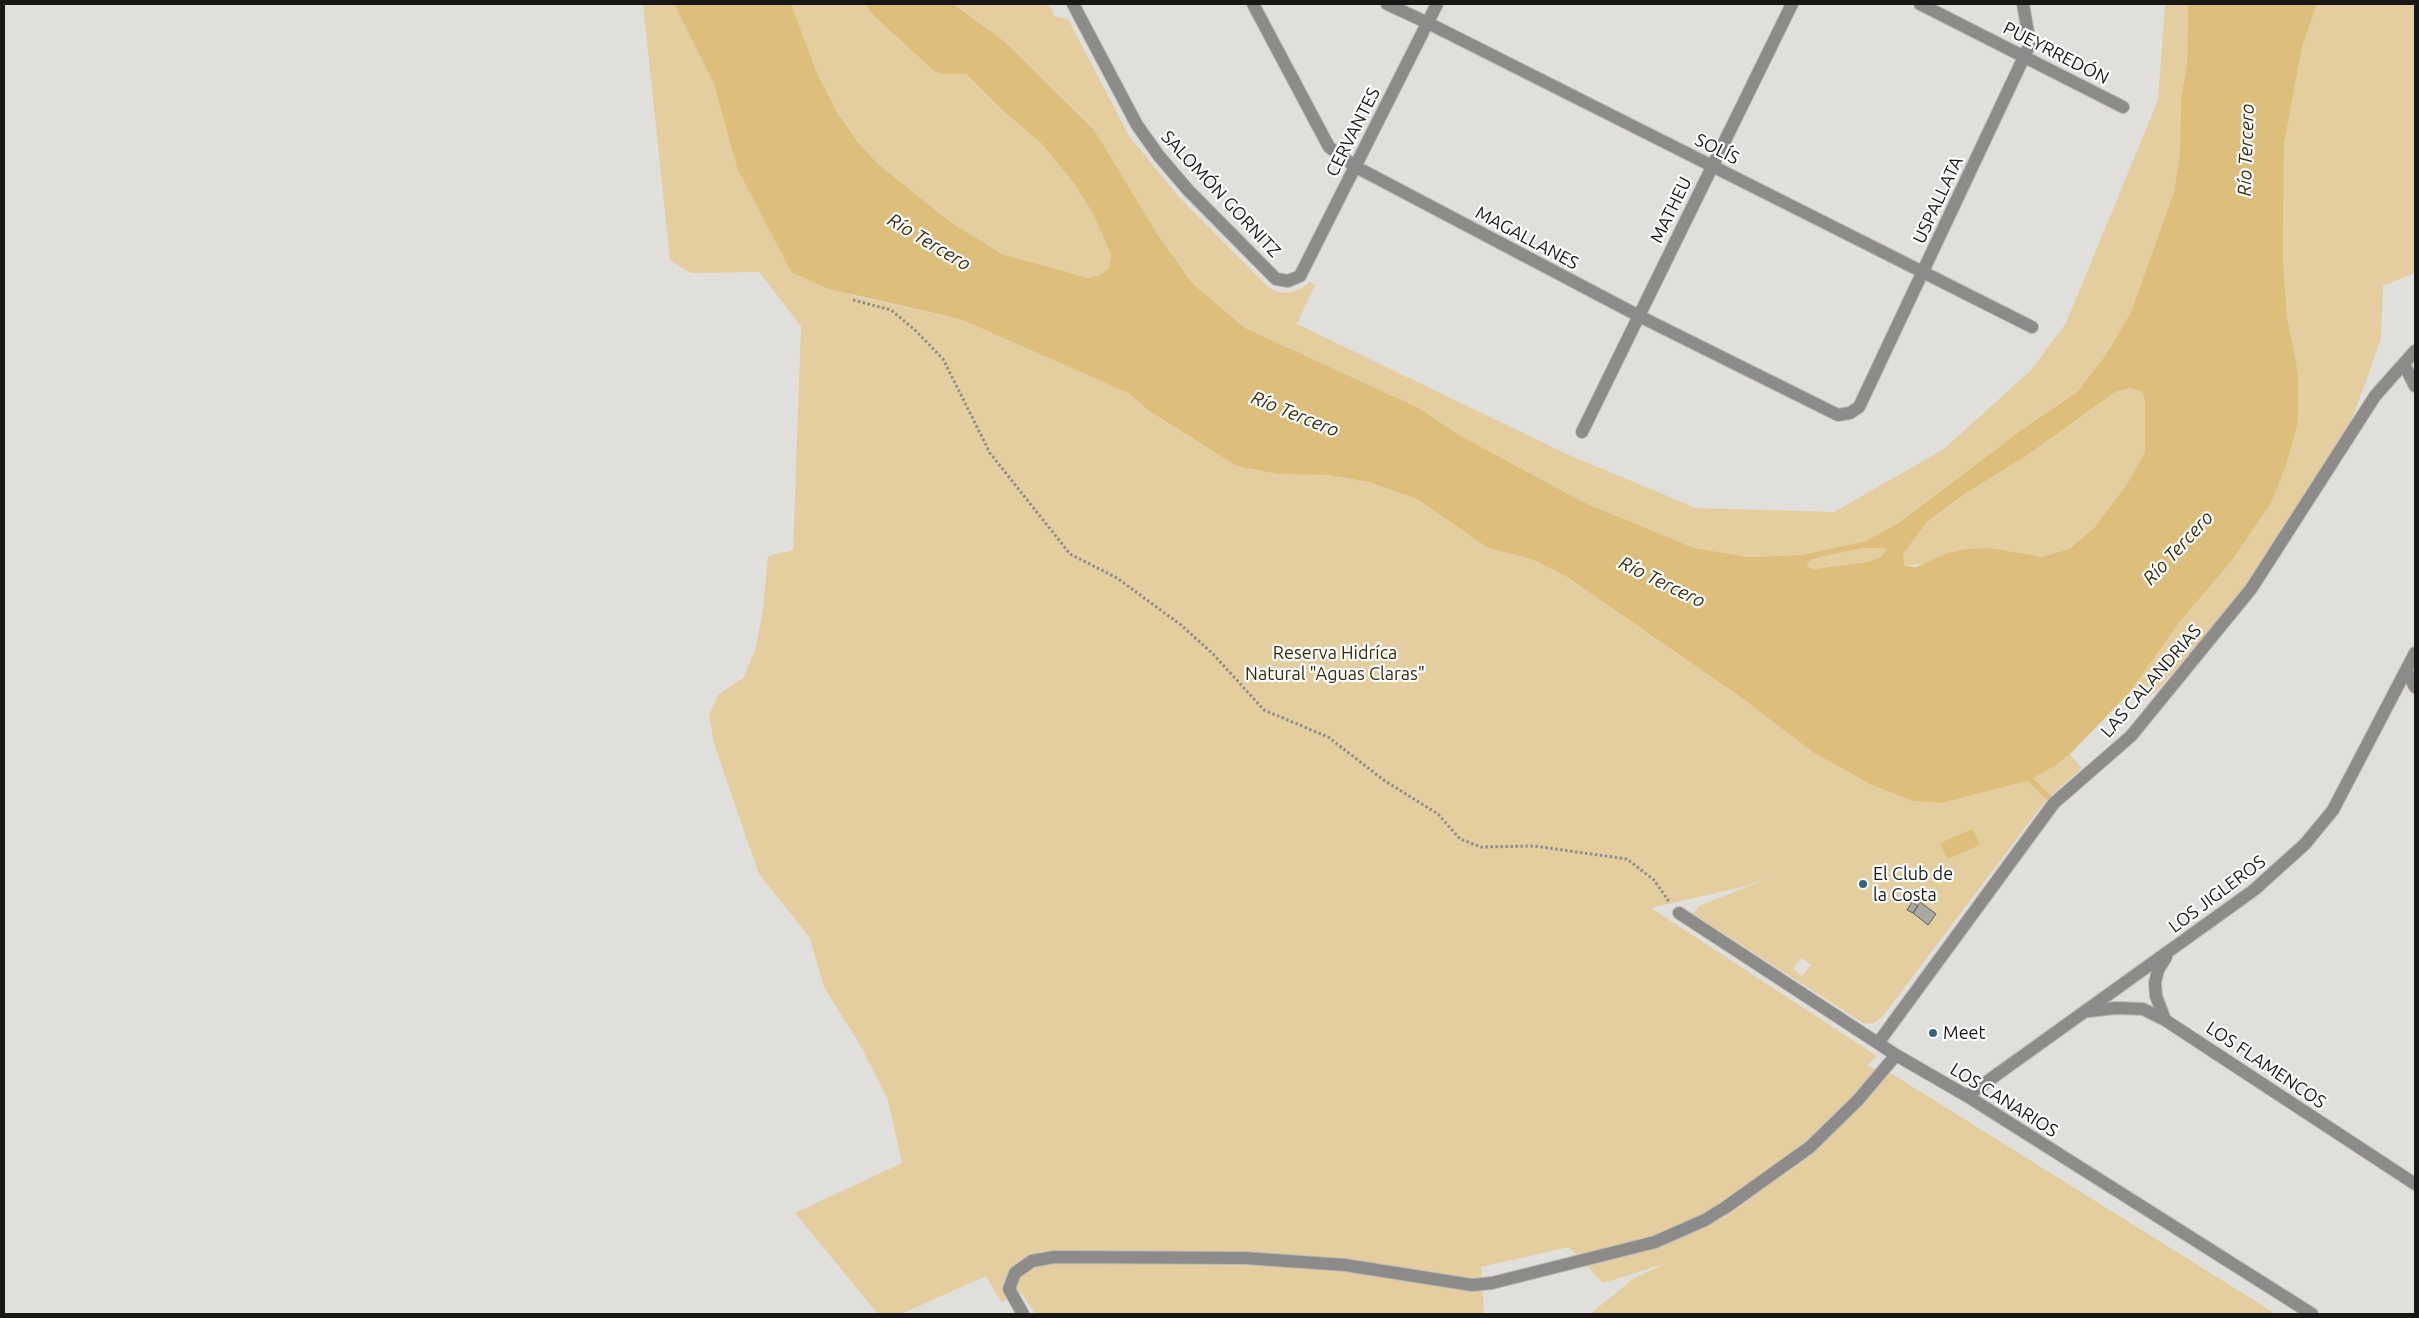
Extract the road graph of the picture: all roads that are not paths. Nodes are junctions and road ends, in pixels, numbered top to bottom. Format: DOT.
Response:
graph roads {
  1 [pos="1253,4"];
  2 [pos="1387,4"];
  3 [pos="1437,4"];
  4 [pos="1792,4"];
  5 [pos="1920,4"];
  6 [pos="2023,4"];
  7 [pos="1075,5"];
  8 [pos="1428,22"];
  9 [pos="2024,57"];
  10 [pos="2123,107"];
  11 [pos="1356,167"];
  12 [pos="1712,167"];
  13 [pos="1923,272"];
  14 [pos="1300,276"];
  15 [pos="1639,316"];
  16 [pos="2032,327"];
  17 [pos="2415,352"];
  18 [pos="2404,364"];
  19 [pos="2415,386"];
  20 [pos="1859,407"];
  21 [pos="1582,432"];
  22 [pos="2415,653"];
  23 [pos="2406,670"];
  24 [pos="2415,688"];
  25 [pos="1679,913"];
  26 [pos="2168,952"];
  27 [pos="2087,1012"];
  28 [pos="2166,1020"];
  29 [pos="1878,1043"];
  30 [pos="1896,1055"];
  31 [pos="1967,1096"];
  32 [pos="2415,1184"];
  33 [pos="1023,1314"];
  34 [pos="2312,1314"];
  1 -- 11 [label="street, MAGALLANES"];
  2 -- 8 [label="street, SOLÍS"];
  3 -- 8 [label="street, CERVANTES"];
  4 -- 12 [label="street, MATHEU"];
  5 -- 9 [label="street, PUEYRREDÓN"];
  6 -- 9 [label="street, USPALLATA"];
  7 -- 14 [label="street, SALOMÓN GORNITZ"];
  8 -- 11 [label="street, CERVANTES"];
  8 -- 12 [label="street, SOLÍS"];
  9 -- 10 [label="street, PUEYRREDÓN"];
  9 -- 13 [label="street, USPALLATA"];
  11 -- 14 [label="street, CERVANTES"];
  11 -- 15 [label="street, MAGALLANES"];
  12 -- 13 [label="street, SOLÍS"];
  12 -- 15 [label="street, MATHEU"];
  13 -- 16 [label="street, SOLÍS"];
  13 -- 20 [label="street, USPALLATA"];
  15 -- 20 [label="street, MAGALLANES"];
  15 -- 21 [label="street, MATHEU"];
  17 -- 18 [label="street, LAS CALANDRIAS"];
  18 -- 19 [label="street"];
  18 -- 29 [label="street, LAS CALANDRIAS"];
  22 -- 23 [label="street, LOS JIGLEROS"];
  23 -- 24 [label="street"];
  23 -- 26 [label="street, LOS JIGLEROS"];
  25 -- 29 [label="street, LOS CANARIOS"];
  26 -- 27 [label="street, LOS JIGLEROS"];
  26 -- 28 [label="street"];
  27 -- 28 [label="street, LOS FLAMENCOS"];
  27 -- 31 [label="street, LOS JIGLEROS"];
  28 -- 32 [label="street, LOS FLAMENCOS"];
  29 -- 30 [label="street, LOS CANARIOS"];
  30 -- 31 [label="street, LOS CANARIOS"];
  30 -- 33 [label="street"];
  31 -- 34 [label="street, LOS CANARIOS"];
}
